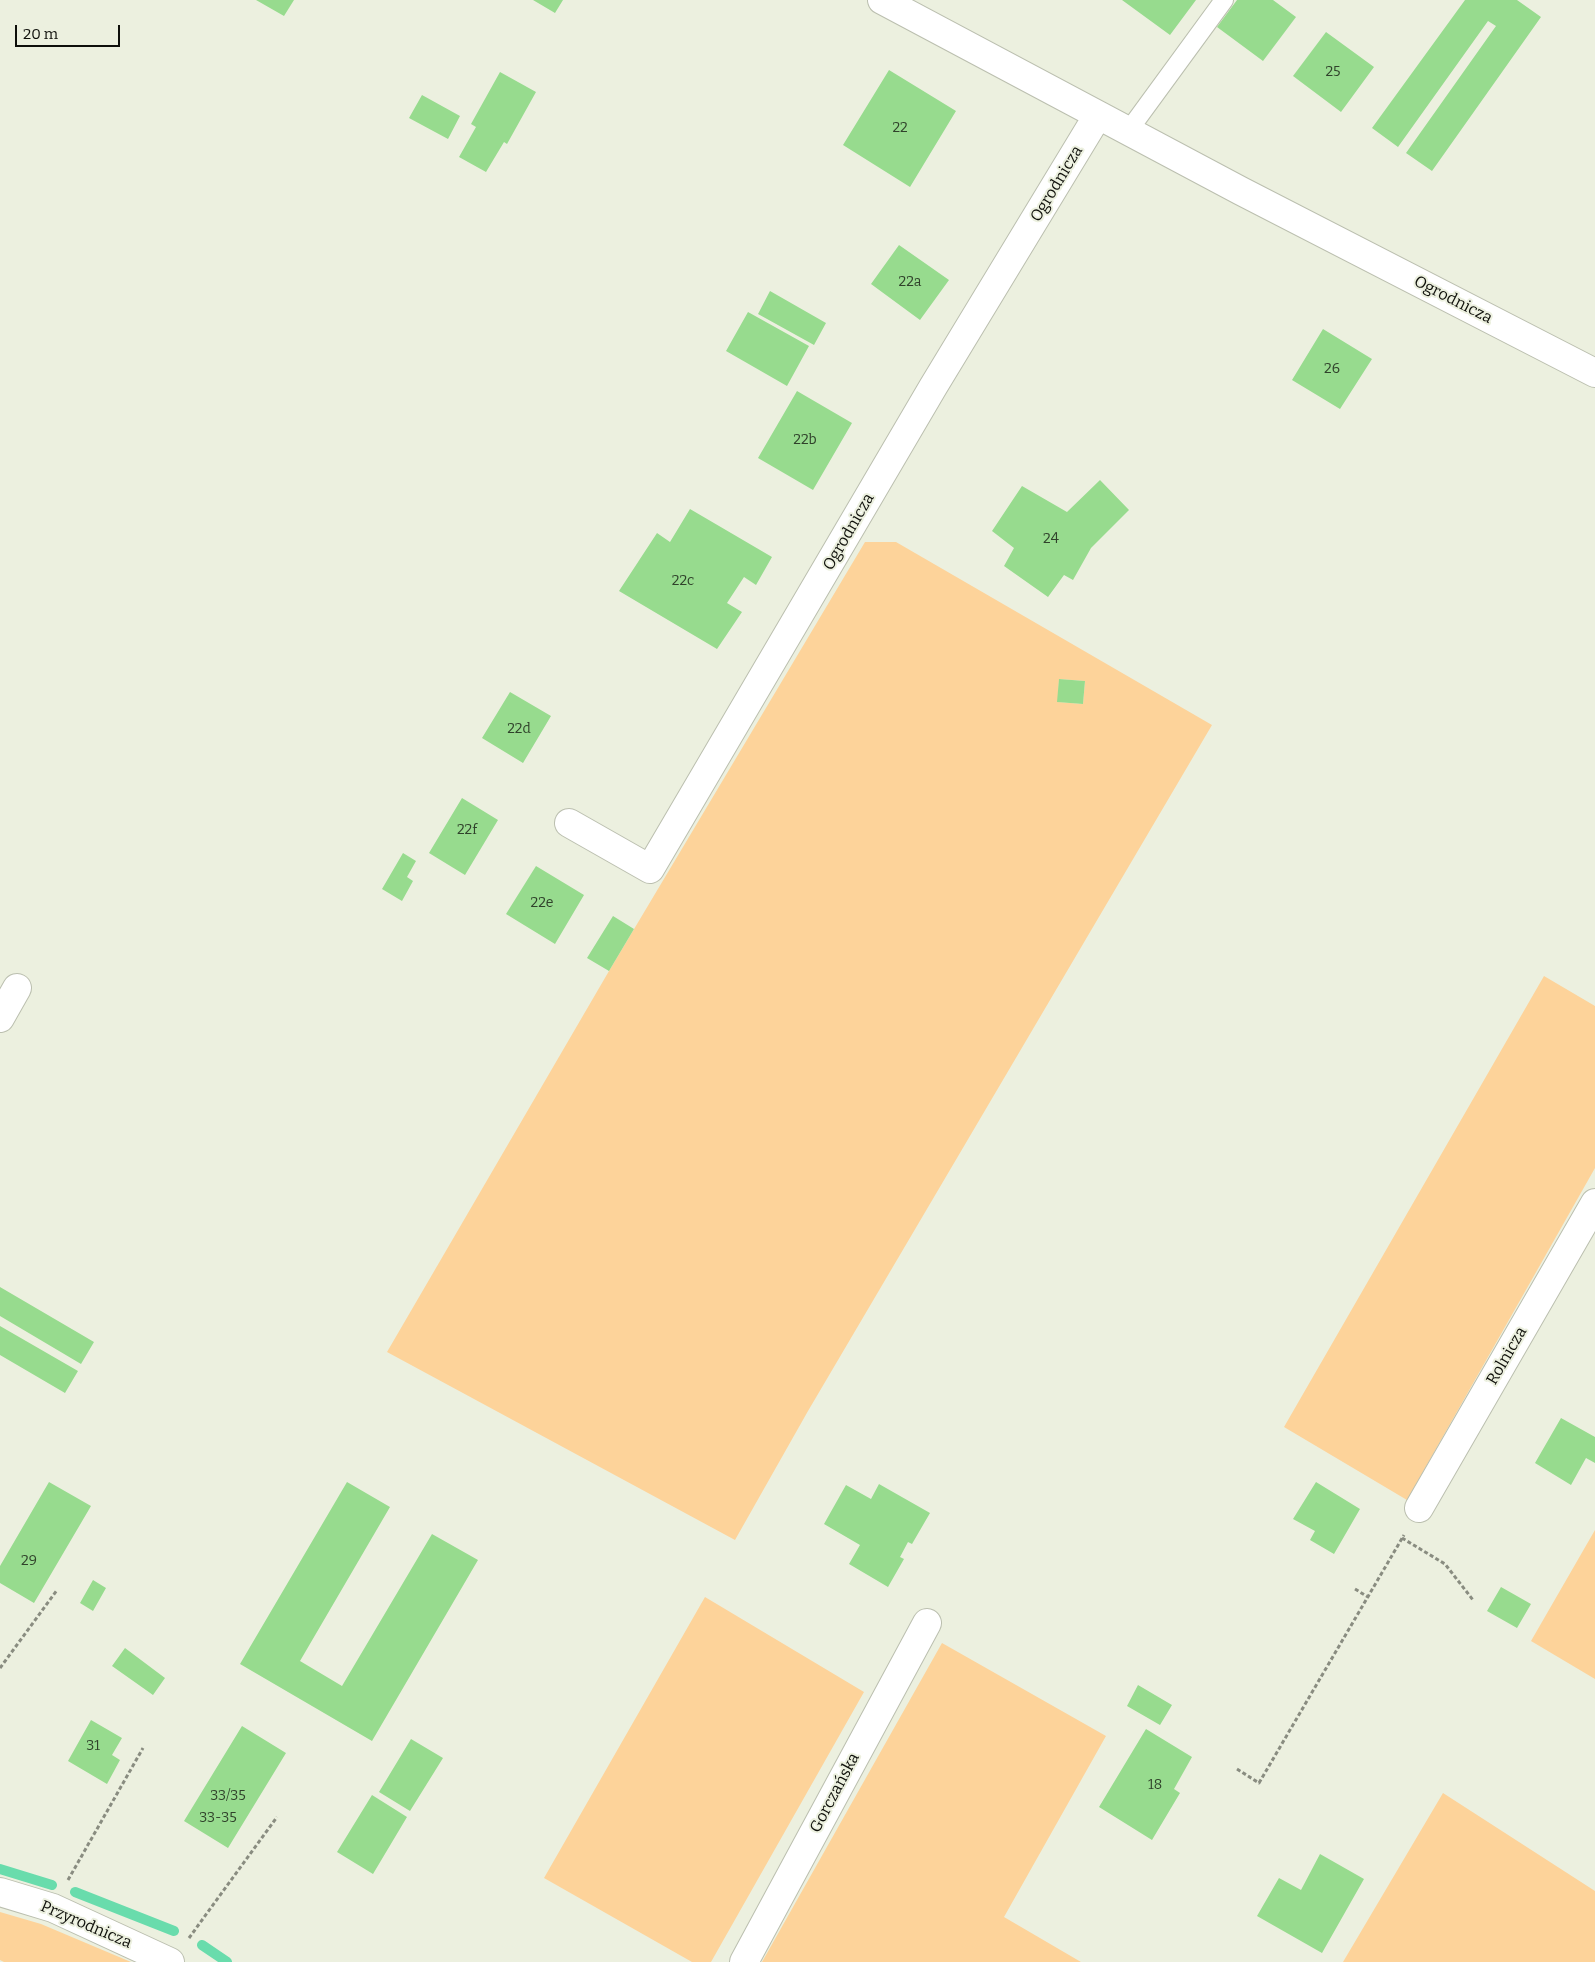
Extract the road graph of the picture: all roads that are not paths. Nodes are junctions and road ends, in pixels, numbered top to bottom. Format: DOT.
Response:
graph roads {
  1 [pos="882,0"];
  2 [pos="1224,0"];
  3 [pos="1098,115"];
  4 [pos="1129,130"];
  5 [pos="1595,373"];
  6 [pos="569,823"];
  7 [pos="17,988"];
  8 [pos="0,1018"];
  9 [pos="1595,1203"];
  10 [pos="1419,1508"];
  11 [pos="927,1623"];
  12 [pos="0,1892"];
  13 [pos="178,1954"];
  14 [pos="744,1962"];
  1 -- 3 [label="street, Ogrodnicza"];
  2 -- 4 [label="lane"];
  3 -- 4 [label="street, Ogrodnicza"];
  3 -- 6 [label="street, Ogrodnicza"];
  4 -- 5 [label="street, Ogrodnicza"];
  7 -- 8 [label="street"];
  9 -- 10 [label="street, Rolnicza"];
  11 -- 14 [label="street, Gorczańska"];
  12 -- 13 [label="street, Przyrodnicza"];
}
